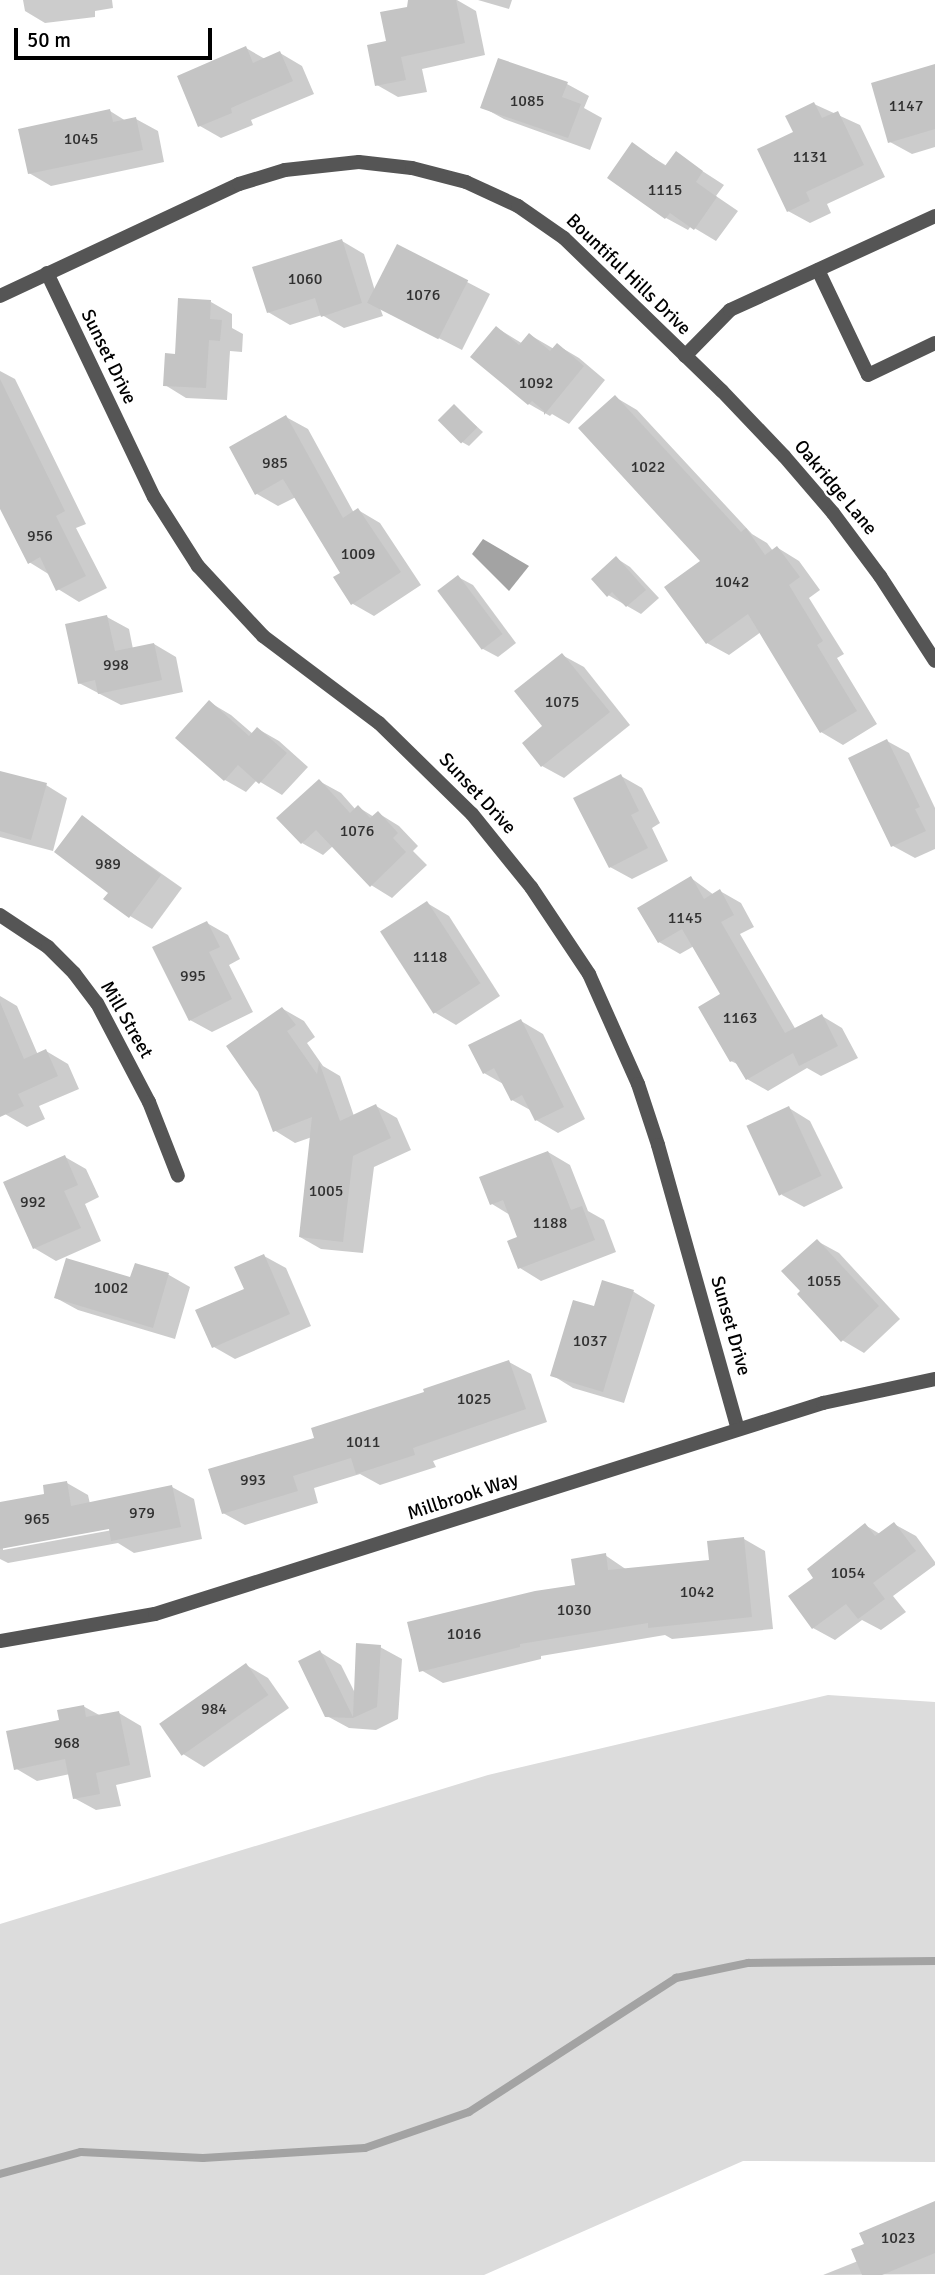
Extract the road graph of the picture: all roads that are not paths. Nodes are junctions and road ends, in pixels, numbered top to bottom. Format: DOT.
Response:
graph roads {
  1 [pos="935,216"];
  2 [pos="818,270"];
  3 [pos="47,274"];
  4 [pos="0,296"];
  5 [pos="935,343"];
  6 [pos="685,356"];
  7 [pos="935,661"];
  8 [pos="0,915"];
  9 [pos="178,1176"];
  10 [pos="935,1379"];
  11 [pos="738,1429"];
  12 [pos="0,1641"];
  1 -- 2 [label="street, Bountiful Hills Drive"];
  2 -- 5 [label="street"];
  2 -- 6 [label="street, Bountiful Hills Drive"];
  3 -- 4 [label="street, Bountiful Hills Drive"];
  3 -- 6 [label="street, Bountiful Hills Drive"];
  3 -- 11 [label="street, Sunset Drive"];
  6 -- 7 [label="street, Oakridge Lane"];
  8 -- 9 [label="street, Mill Street"];
  10 -- 11 [label="street, Millbrook Way"];
  11 -- 12 [label="street, Millbrook Way"];
}
